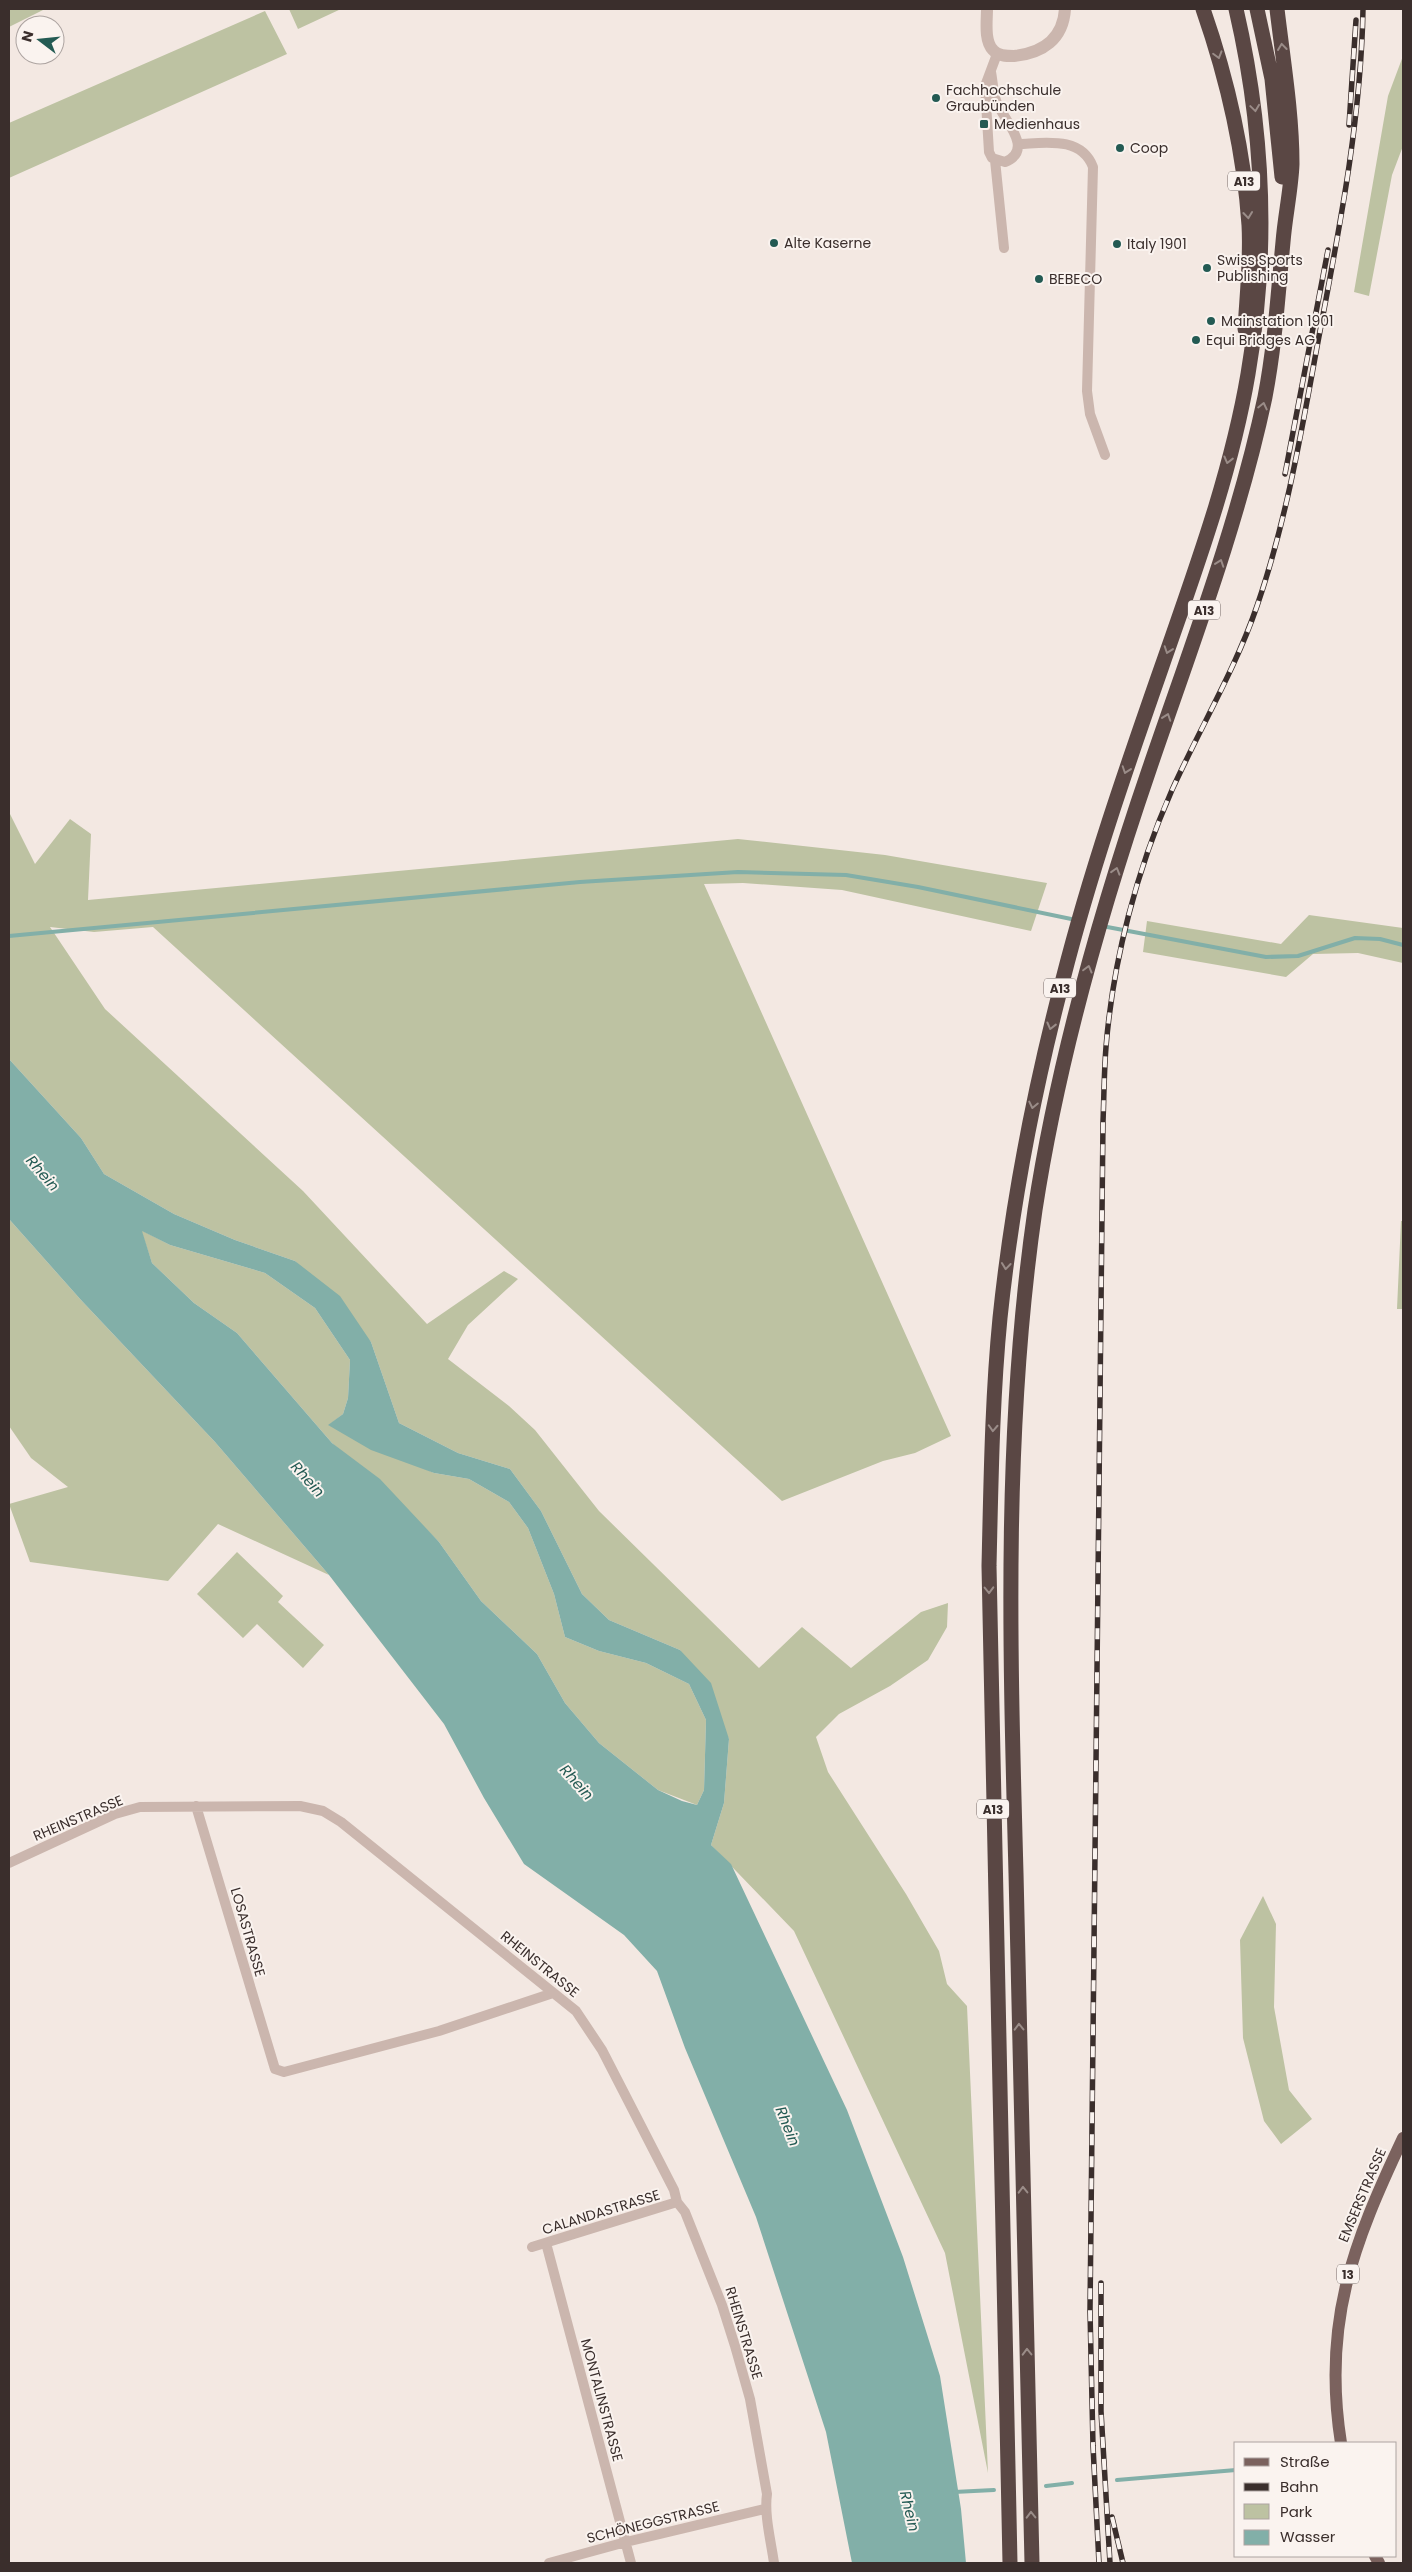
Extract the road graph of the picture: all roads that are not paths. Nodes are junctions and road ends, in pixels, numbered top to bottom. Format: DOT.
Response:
graph roads {
  1 [pos="987,9"];
  2 [pos="1065,9"];
  3 [pos="1203,9"];
  4 [pos="1236,9"];
  5 [pos="1257,9"];
  6 [pos="1277,9"];
  7 [pos="997,54"];
  8 [pos="991,72"];
  9 [pos="1018,144"];
  10 [pos="992,156"];
  11 [pos="1283,241"];
  12 [pos="1004,248"];
  13 [pos="1251,357"];
  14 [pos="1104,455"];
  15 [pos="196,1806"];
  16 [pos="9,1863"];
  17 [pos="553,1993"];
  18 [pos="1403,2138"];
  19 [pos="677,2202"];
  20 [pos="546,2243"];
  21 [pos="532,2247"];
  22 [pos="1341,2442"];
  23 [pos="764,2509"];
  24 [pos="626,2542"];
  25 [pos="549,2563"];
  26 [pos="630,2563"];
  27 [pos="774,2563"];
  28 [pos="1010,2563"];
  29 [pos="1032,2563"];
  1 -- 7 [label="street"];
  2 -- 7 [label="street"];
  3 -- 13 [label="highway, A13, one-way"];
  4 -- 13 [label="highway, A13, one-way"];
  5 -- 11 [label="highway, A13"];
  11 -- 6 [label="highway, A13, one-way"];
  7 -- 8 [label="street"];
  8 -- 9 [label="street"];
  8 -- 10 [label="street"];
  9 -- 10 [label="street"];
  9 -- 14 [label="street"];
  10 -- 12 [label="street"];
  29 -- 11 [label="highway, A13, one-way"];
  13 -- 28 [label="highway, A13, one-way"];
  15 -- 16 [label="street, RHEINSTRASSE"];
  15 -- 17 [label="street, RHEINSTRASSE"];
  15 -- 17 [label="street, LOSASTRASSE"];
  17 -- 19 [label="street, RHEINSTRASSE"];
  18 -- 22 [label="main road, EMSERSTRASSE / 13"];
  19 -- 20 [label="street, CALANDASTRASSE"];
  19 -- 23 [label="street, RHEINSTRASSE"];
  20 -- 21 [label="street, CALANDASTRASSE"];
  20 -- 24 [label="street, MONTALINSTRASSE"];
  23 -- 24 [label="street, SCHÖNEGGSTRASSE"];
  23 -- 27 [label="street, RHEINSTRASSE"];
  24 -- 25 [label="street, SCHÖNEGGSTRASSE"];
  24 -- 26 [label="street, MONTALINSTRASSE"];
}
